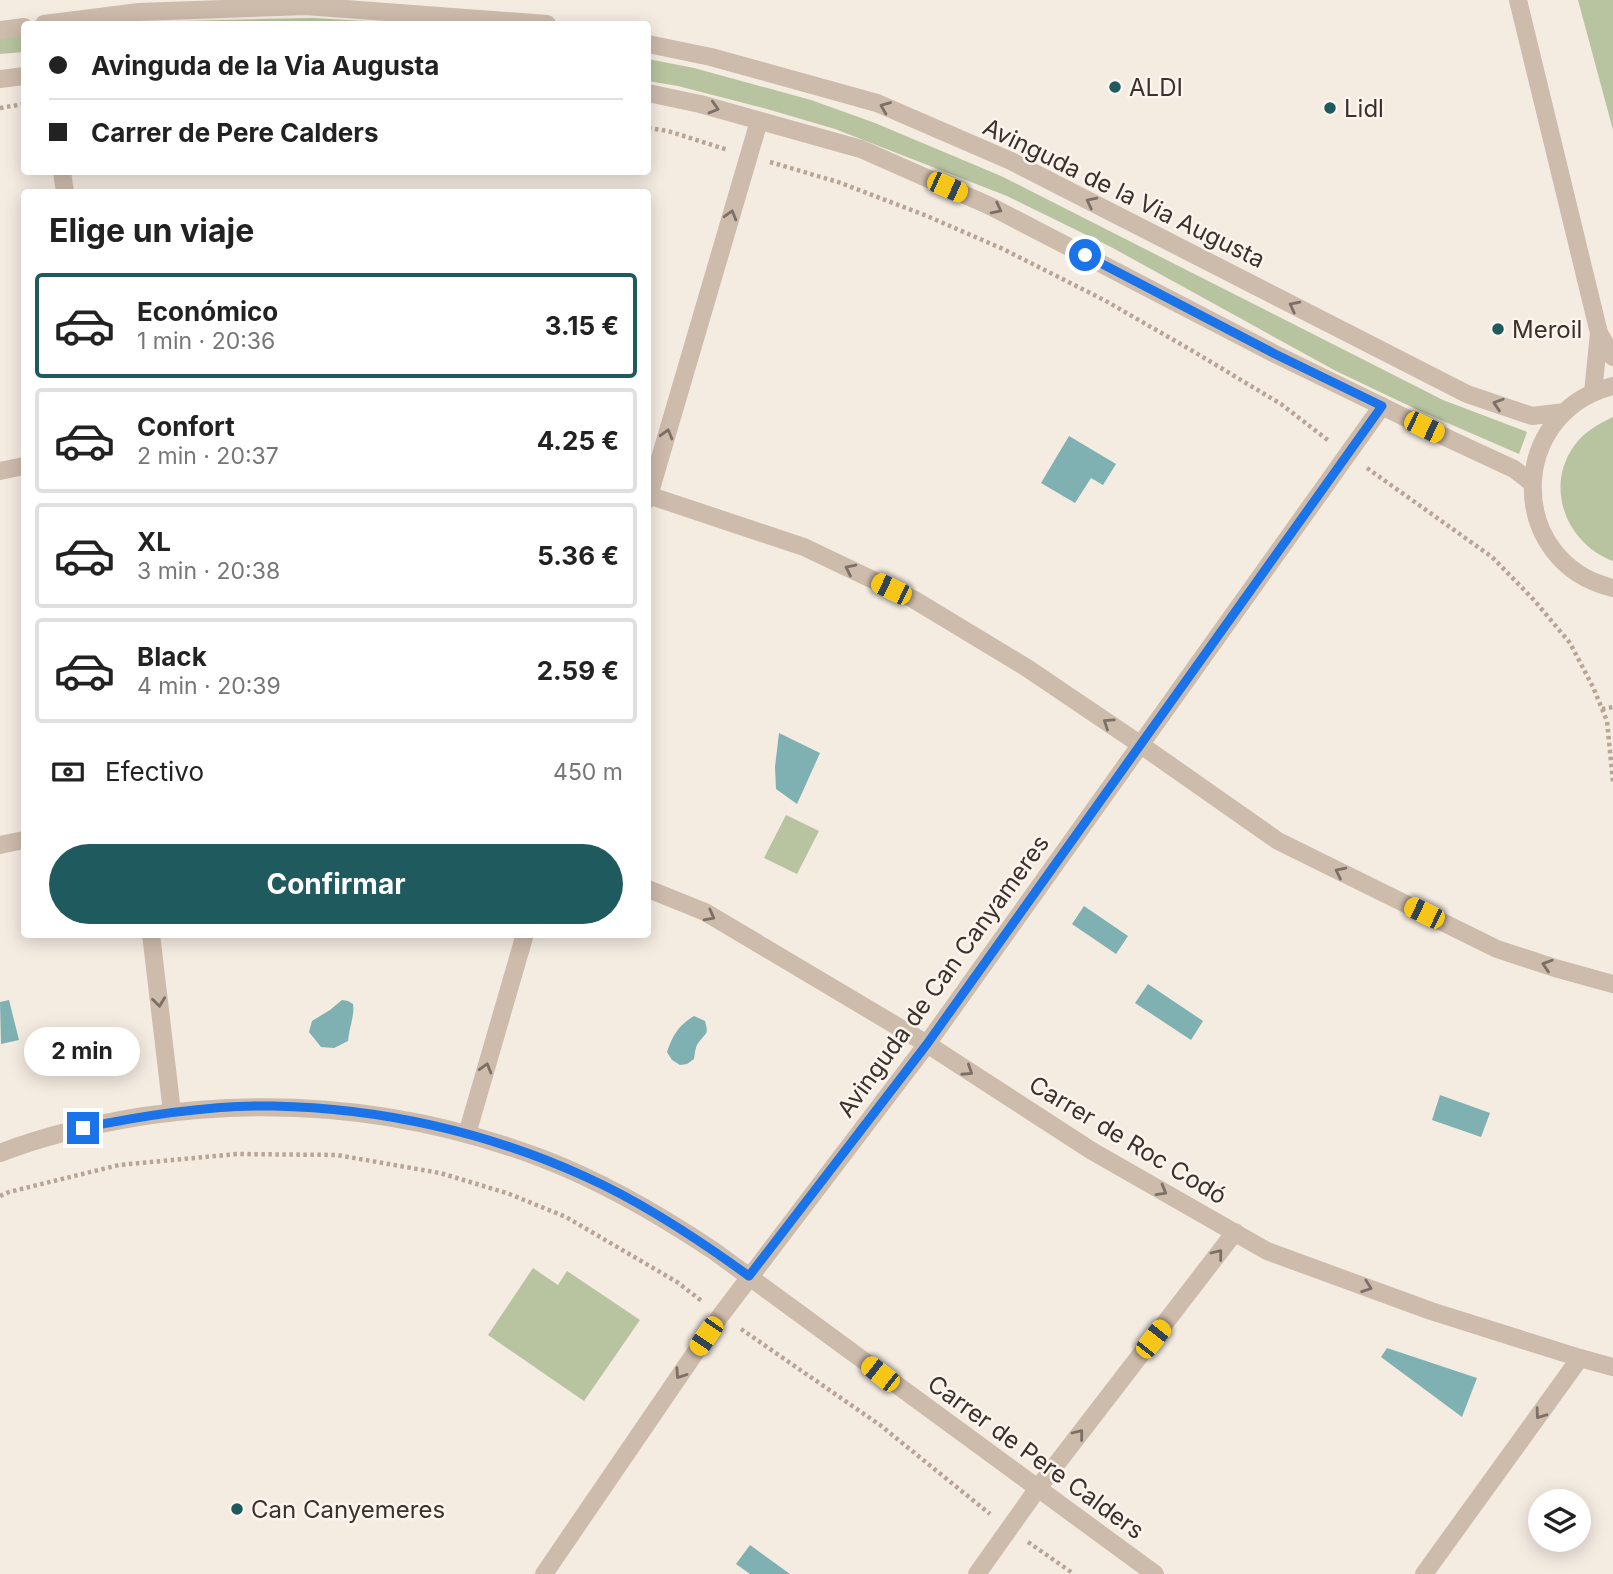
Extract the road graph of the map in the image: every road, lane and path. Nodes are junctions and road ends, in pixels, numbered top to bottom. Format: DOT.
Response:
graph roads {
  1 [pos="1518,0"];
  2 [pos="68,21"];
  3 [pos="507,21"];
  4 [pos="21,27"];
  5 [pos="0,30"];
  6 [pos="651,45"];
  7 [pos="21,76"];
  8 [pos="0,79"];
  9 [pos="651,94"];
  10 [pos="21,104"];
  11 [pos="0,108"];
  12 [pos="759,121"];
  13 [pos="651,128"];
  14 [pos="749,156"];
  15 [pos="1598,333"];
  16 [pos="1613,357"];
  17 [pos="1613,386"];
  18 [pos="1592,393"];
  19 [pos="1382,406"];
  20 [pos="1564,412"];
  21 [pos="1348,455"];
  22 [pos="21,467"];
  23 [pos="0,471"];
  24 [pos="1532,483"];
  25 [pos="651,486"];
  26 [pos="651,497"];
  27 [pos="1613,588"];
  28 [pos="1613,707"];
  29 [pos="1602,709"];
  30 [pos="1141,745"];
  31 [pos="1613,782"];
  32 [pos="21,841"];
  33 [pos="0,845"];
  34 [pos="651,890"];
  35 [pos="151,938"];
  36 [pos="524,938"];
  37 [pos="1613,984"];
  38 [pos="927,1044"];
  39 [pos="172,1112"];
  40 [pos="467,1134"];
  41 [pos="0,1153"];
  42 [pos="0,1196"];
  43 [pos="1235,1232"];
  44 [pos="749,1276"];
  45 [pos="720,1315"];
  46 [pos="1580,1358"];
  47 [pos="1613,1367"];
  48 [pos="1038,1488"];
  49 [pos="1009,1529"];
  50 [pos="544,1574"];
  51 [pos="977,1574"];
  52 [pos="1074,1574"];
  53 [pos="1155,1574"];
  54 [pos="1424,1574"];
  1 -- 15 [label="street"];
  2 -- 3 [label="street"];
  4 -- 5 [label="street"];
  20 -- 6 [label="street, Avinguda de la Via Augusta, one-way"];
  7 -- 8 [label="street"];
  9 -- 12 [label="street, one-way"];
  10 -- 11 [label="path"];
  12 -- 14 [label="street"];
  12 -- 19 [label="street, one-way"];
  13 -- 14 [label="path"];
  14 -- 21 [label="path"];
  25 -- 14 [label="street, one-way"];
  15 -- 16 [label="street"];
  15 -- 18 [label="street"];
  17 -- 18 [label="street"];
  18 -- 20 [label="street"];
  19 -- 21 [label="street, Avinguda de Can Canyameres"];
  19 -- 24 [label="street"];
  20 -- 24 [label="street"];
  21 -- 29 [label="path"];
  21 -- 30 [label="street, Avinguda de Can Canyameres"];
  22 -- 23 [label="street"];
  24 -- 27 [label="street"];
  30 -- 26 [label="street, one-way"];
  28 -- 29 [label="path"];
  29 -- 31 [label="path"];
  37 -- 30 [label="street, one-way"];
  30 -- 38 [label="street, Avinguda de Can Canyameres"];
  32 -- 33 [label="street"];
  34 -- 38 [label="street, Carrer de Roc Codó, one-way"];
  35 -- 39 [label="street, one-way"];
  40 -- 36 [label="street, one-way"];
  38 -- 43 [label="street, Carrer de Roc Codó, one-way"];
  38 -- 44 [label="street, Avinguda de Can Canyameres"];
  39 -- 40 [label="street, Carrer de Pere Calders"];
  39 -- 41 [label="street, Carrer de Pere Calders"];
  40 -- 44 [label="street, Carrer de Pere Calders"];
  42 -- 45 [label="path"];
  43 -- 46 [label="street, Carrer de Roc Codó, one-way"];
  48 -- 43 [label="street, one-way"];
  44 -- 45 [label="street, Avinguda de Can Canyameres"];
  44 -- 48 [label="street, Carrer de Pere Calders"];
  45 -- 49 [label="path"];
  45 -- 50 [label="street, Avinguda de Can Canyameres, one-way"];
  46 -- 47 [label="street, Carrer de Roc Codó"];
  46 -- 54 [label="street, one-way"];
  48 -- 49 [label="street"];
  48 -- 53 [label="street, Carrer de Pere Calders"];
  49 -- 51 [label="street"];
  49 -- 52 [label="path"];
}
